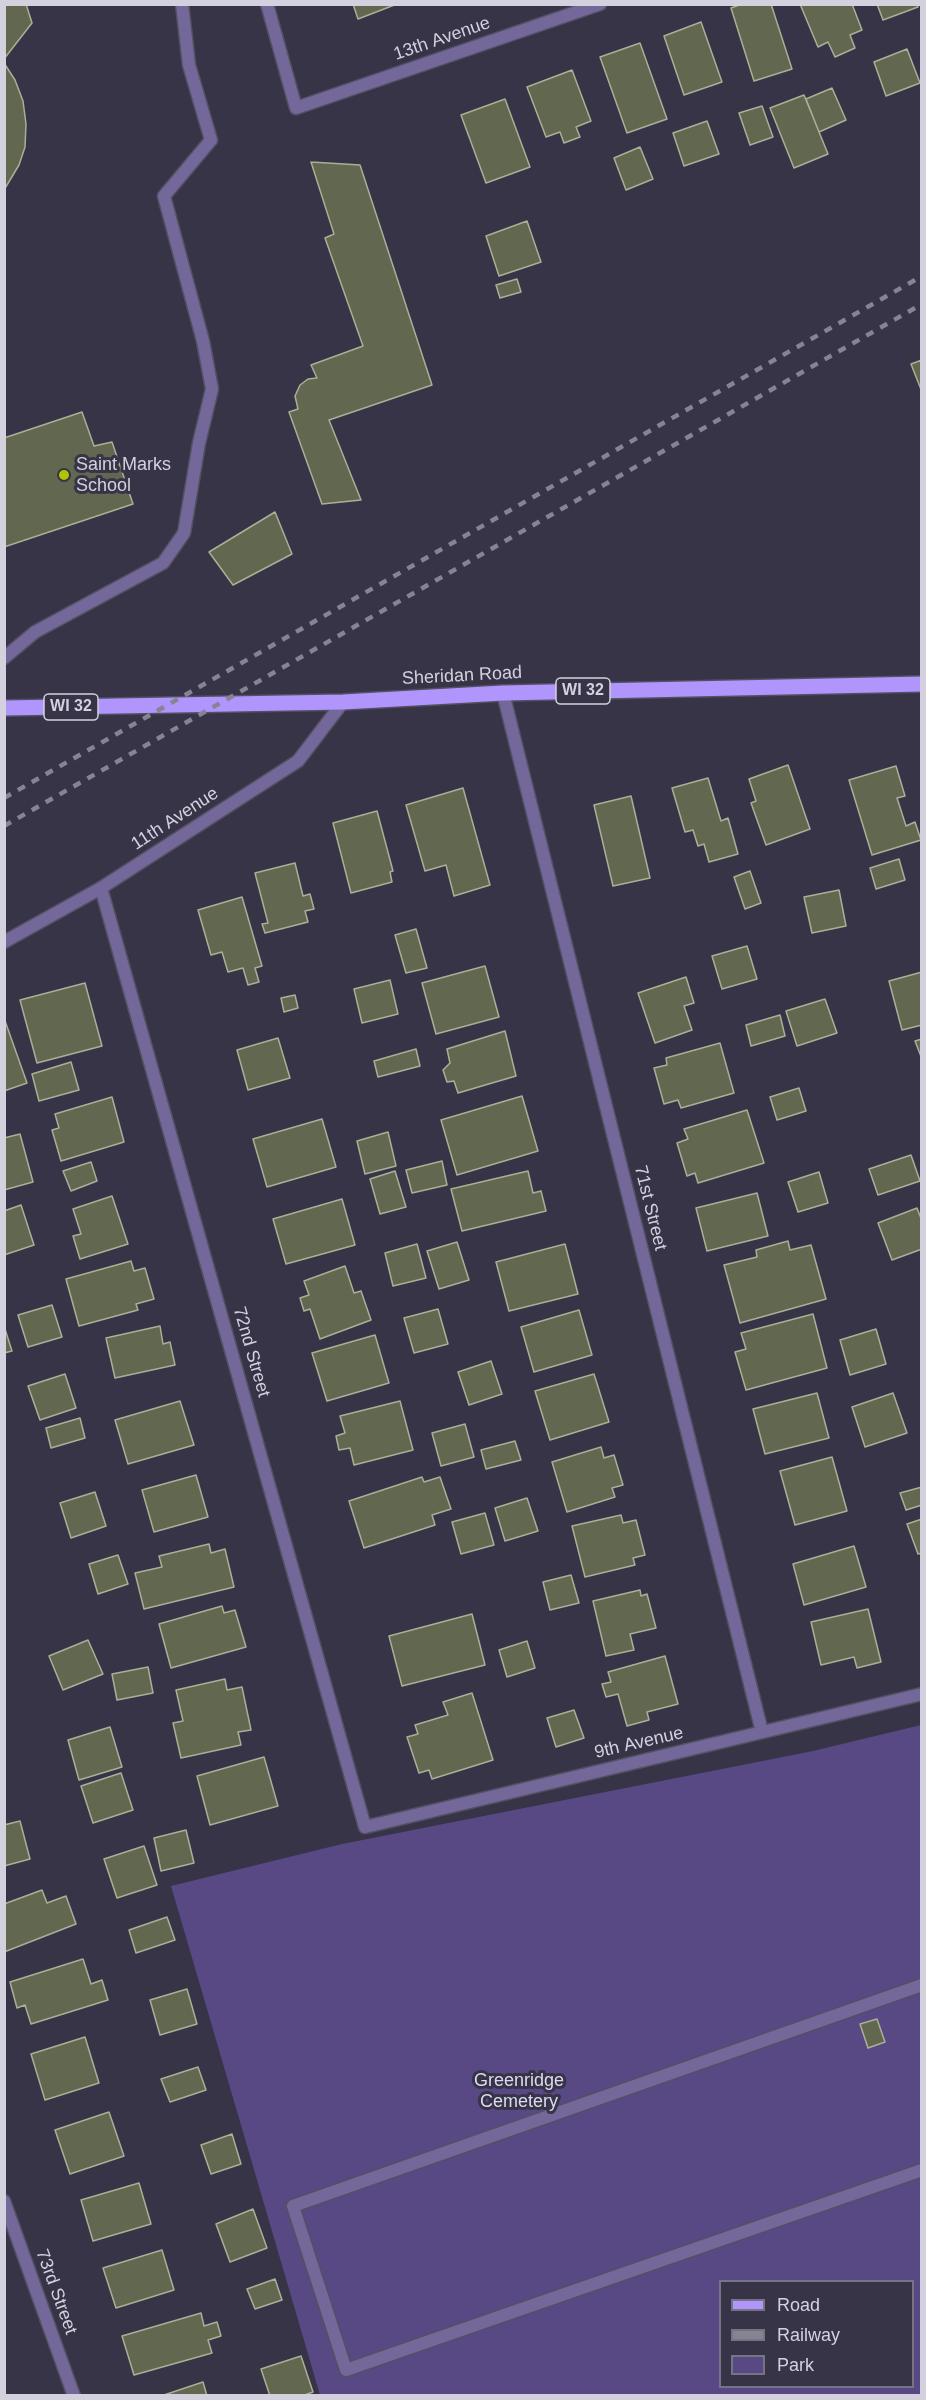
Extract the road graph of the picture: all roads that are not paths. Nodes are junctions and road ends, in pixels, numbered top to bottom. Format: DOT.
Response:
graph roads {
  1 [pos="182,4"];
  2 [pos="267,4"];
  3 [pos="600,4"];
  4 [pos="4,658"];
  5 [pos="921,684"];
  6 [pos="503,693"];
  7 [pos="344,702"];
  8 [pos="4,708"];
  9 [pos="101,888"];
  10 [pos="4,942"];
  11 [pos="921,1694"];
  12 [pos="762,1732"];
  13 [pos="365,1827"];
  14 [pos="921,1985"];
  15 [pos="921,2170"];
  16 [pos="4,2201"];
  17 [pos="74,2396"];
  1 -- 4 [label="street"];
  2 -- 3 [label="street, 13th Avenue"];
  5 -- 6 [label="main road, Sheridan Road / WI 32"];
  6 -- 7 [label="main road, Sheridan Road / WI 32"];
  6 -- 12 [label="street, 71st Street"];
  7 -- 8 [label="main road, Sheridan Road / WI 32"];
  7 -- 9 [label="street, 11th Avenue"];
  9 -- 10 [label="street, 11th Avenue"];
  9 -- 13 [label="street, 72nd Street"];
  11 -- 12 [label="street, 9th Avenue"];
  12 -- 13 [label="street, 9th Avenue"];
  14 -- 15 [label="street"];
  16 -- 17 [label="street, 73rd Street"];
}
